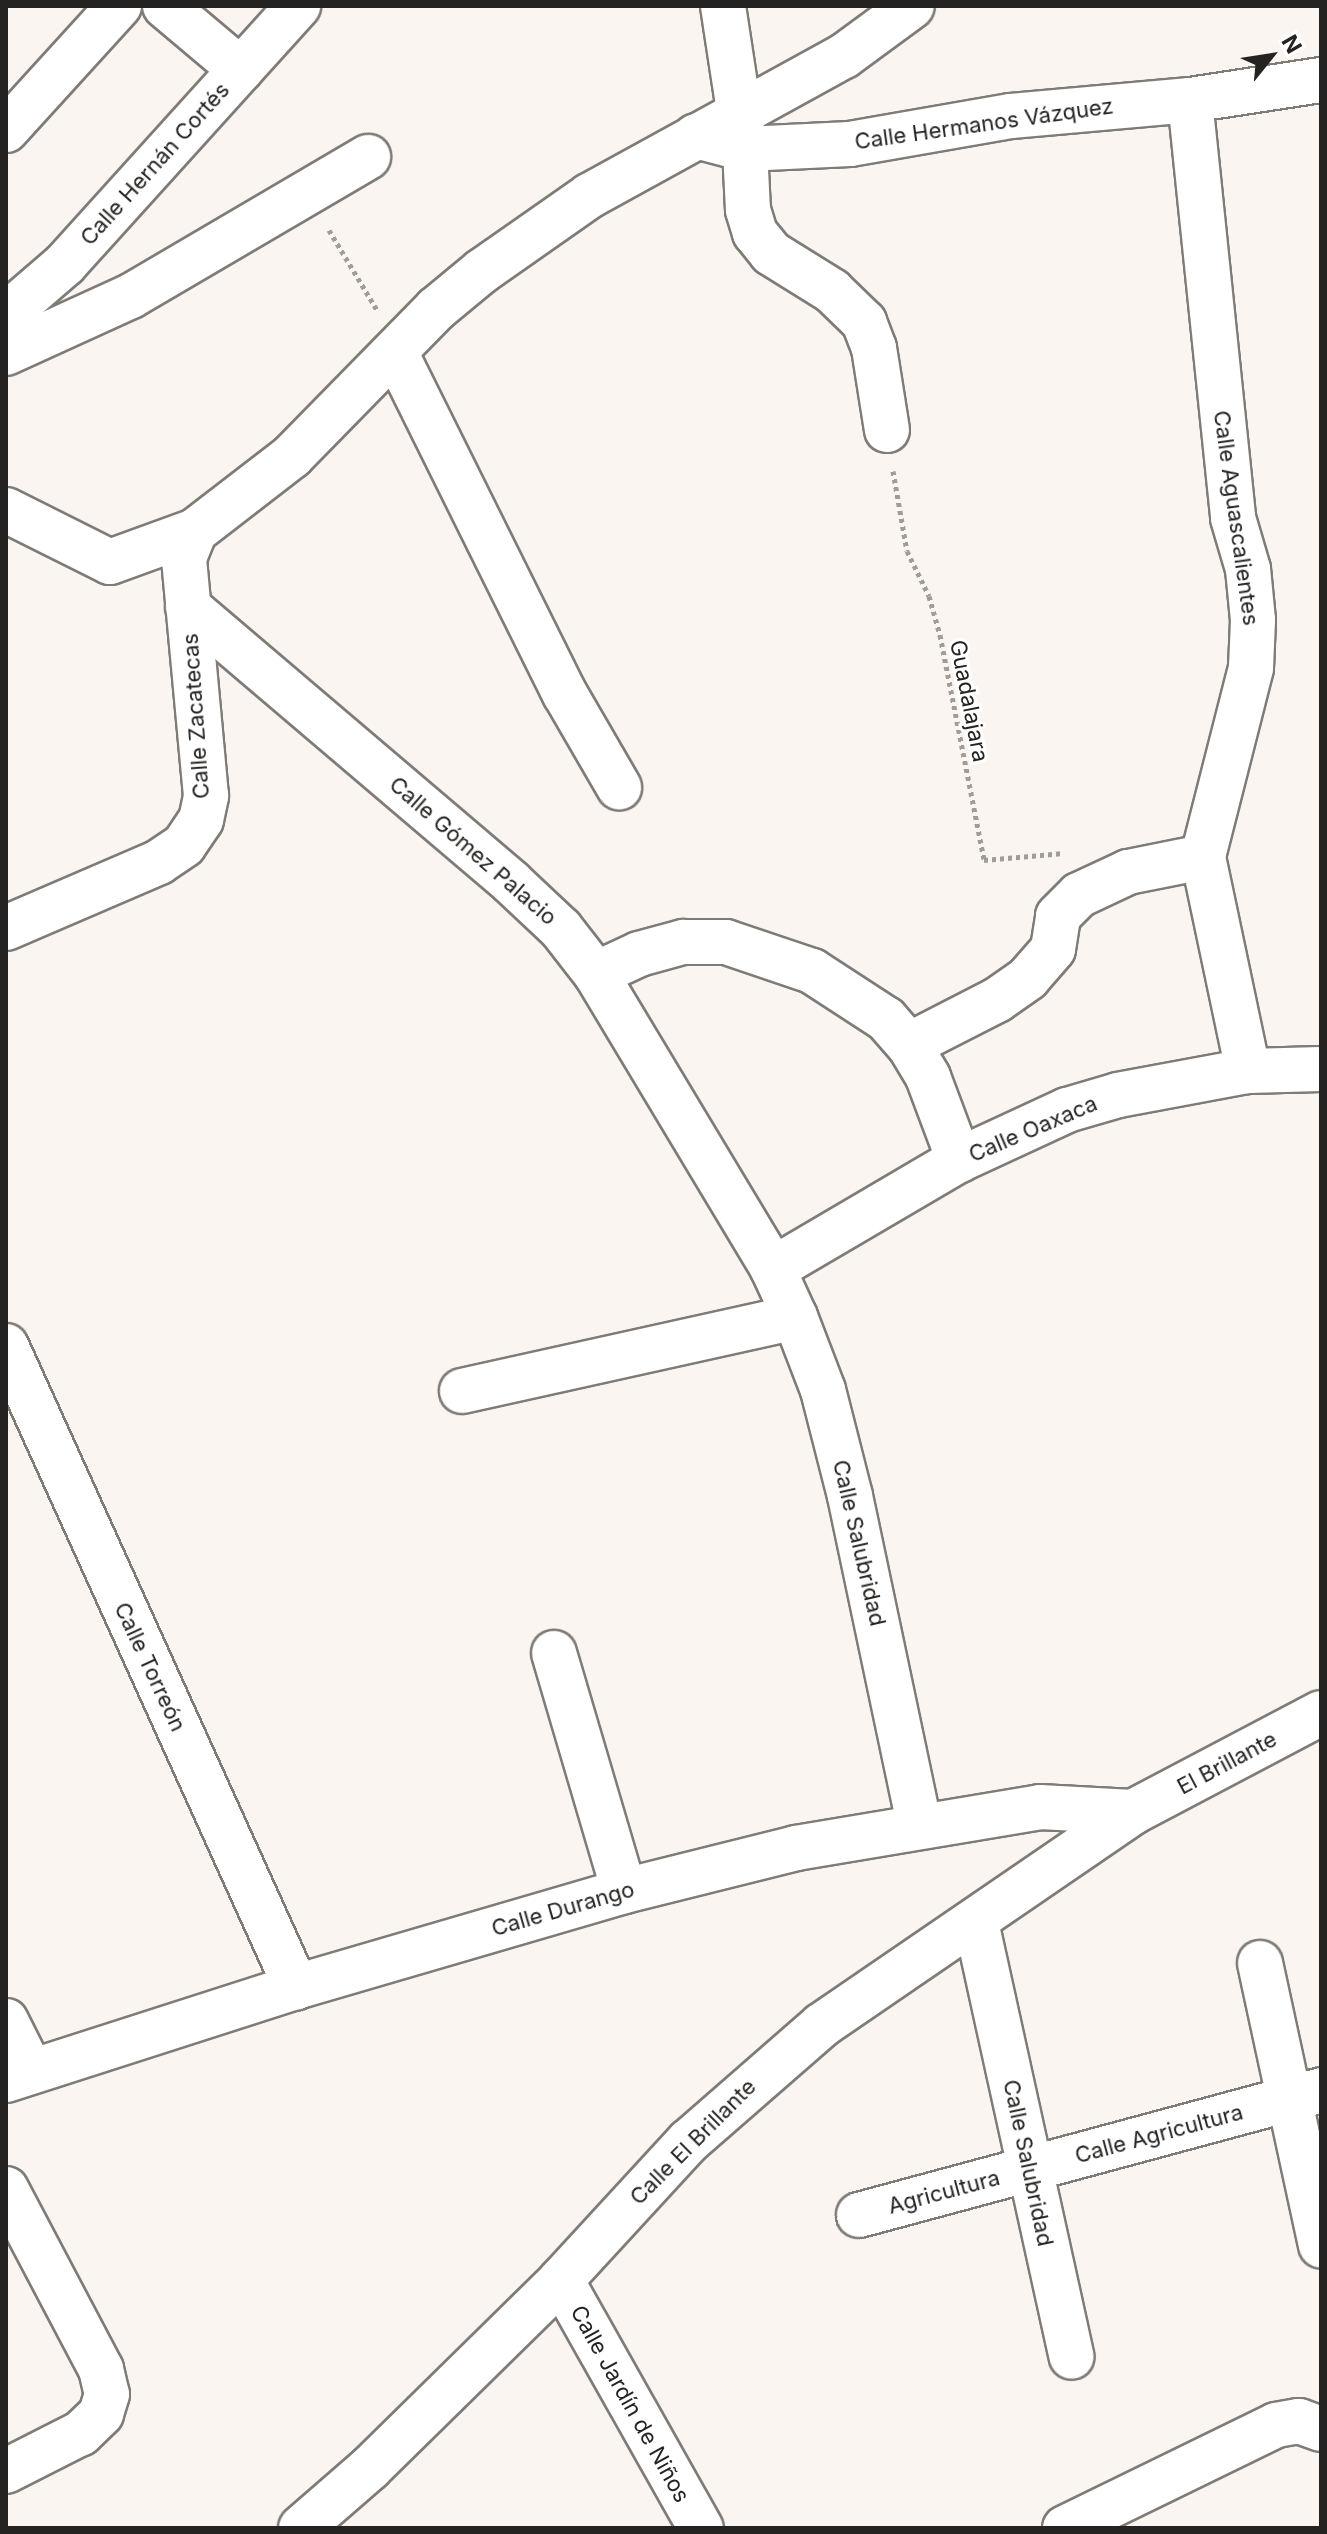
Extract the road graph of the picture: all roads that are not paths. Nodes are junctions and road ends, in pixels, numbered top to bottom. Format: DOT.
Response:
graph roads {
  1 [pos="119,6"];
  2 [pos="165,6"];
  3 [pos="298,6"];
  4 [pos="723,6"];
  5 [pos="912,6"];
  6 [pos="241,70"];
  7 [pos="1321,80"];
  8 [pos="1190,100"];
  9 [pos="6,130"];
  10 [pos="743,131"];
  11 [pos="368,157"];
  12 [pos="65,264"];
  13 [pos="131,296"];
  14 [pos="12,306"];
  15 [pos="390,338"];
  16 [pos="6,353"];
  17 [pos="887,430"];
  18 [pos="6,510"];
  19 [pos="195,531"];
  20 [pos="188,607"];
  21 [pos="619,787"];
  22 [pos="1203,857"];
  23 [pos="6,928"];
  24 [pos="596,974"];
  25 [pos="909,1045"];
  26 [pos="1321,1069"];
  27 [pos="1248,1071"];
  28 [pos="959,1160"];
  29 [pos="773,1269"];
  30 [pos="795,1317"];
  31 [pos="6,1346"];
  32 [pos="462,1391"];
  33 [pos="554,1653"];
  34 [pos="1321,1713"];
  35 [pos="1133,1812"];
  36 [pos="919,1824"];
  37 [pos="624,1891"];
  38 [pos="976,1922"];
  39 [pos="1260,1963"];
  40 [pos="296,1987"];
  41 [pos="6,2021"];
  42 [pos="19,2075"];
  43 [pos="1306,2094"];
  44 [pos="1028,2169"];
  45 [pos="6,2189"];
  46 [pos="859,2215"];
  47 [pos="1321,2246"];
  48 [pos="561,2280"];
  49 [pos="1072,2357"];
  50 [pos="1321,2429"];
  51 [pos="6,2471"];
  52 [pos="301,2528"];
  53 [pos="701,2528"];
  54 [pos="1065,2528"];
  1 -- 9 [label="street"];
  2 -- 6 [label="street"];
  3 -- 6 [label="street, Calle Hernán Cortés"];
  4 -- 10 [label="street"];
  5 -- 10 [label="street"];
  6 -- 12 [label="street, Calle Hernán Cortés"];
  7 -- 8 [label="street, Calle Hermanos Vázquez"];
  8 -- 10 [label="street, Calle Hermanos Vázquez"];
  8 -- 22 [label="street, Calle Aguascalientes"];
  10 -- 15 [label="street, Calle Hermanos Vázquez"];
  10 -- 17 [label="street"];
  11 -- 13 [label="street"];
  12 -- 13 [label="street"];
  12 -- 14 [label="street, Calle Hernán Cortés"];
  13 -- 16 [label="street"];
  15 -- 19 [label="street, Calle Hermanos Vázquez"];
  15 -- 21 [label="street"];
  18 -- 19 [label="street, Calle Hermanos Vázquez"];
  19 -- 20 [label="street, Calle Zacatecas"];
  20 -- 23 [label="street, Calle Zacatecas"];
  20 -- 24 [label="street, Calle Gómez Palacio"];
  22 -- 25 [label="street"];
  22 -- 27 [label="street, Calle Aguascalientes"];
  24 -- 25 [label="street"];
  24 -- 29 [label="street, Calle Gómez Palacio"];
  25 -- 28 [label="street"];
  26 -- 27 [label="street, Calle Oaxaca"];
  27 -- 28 [label="street, Calle Oaxaca"];
  28 -- 29 [label="street, Calle Oaxaca"];
  29 -- 30 [label="street, Calle Salubridad"];
  30 -- 32 [label="street"];
  30 -- 36 [label="street, Calle Salubridad"];
  31 -- 40 [label="street, Calle Torreón"];
  33 -- 37 [label="street"];
  34 -- 35 [label="street, El Brillante"];
  35 -- 36 [label="street, Calle Durango"];
  35 -- 38 [label="street, Calle El Brillante"];
  36 -- 37 [label="street, Calle Durango"];
  37 -- 40 [label="street, Calle Durango"];
  38 -- 44 [label="street, Calle Salubridad"];
  38 -- 48 [label="street, Calle El Brillante"];
  39 -- 43 [label="street"];
  40 -- 42 [label="street, Calle Durango"];
  41 -- 42 [label="street"];
  43 -- 44 [label="street, Calle Agricultura"];
  43 -- 47 [label="street"];
  44 -- 46 [label="street, Agricultura"];
  44 -- 49 [label="street, Calle Salubridad"];
  45 -- 51 [label="street"];
  48 -- 52 [label="street, Calle El Brillante"];
  48 -- 53 [label="street, Calle Jardín de Niños"];
  50 -- 54 [label="street"];
}
